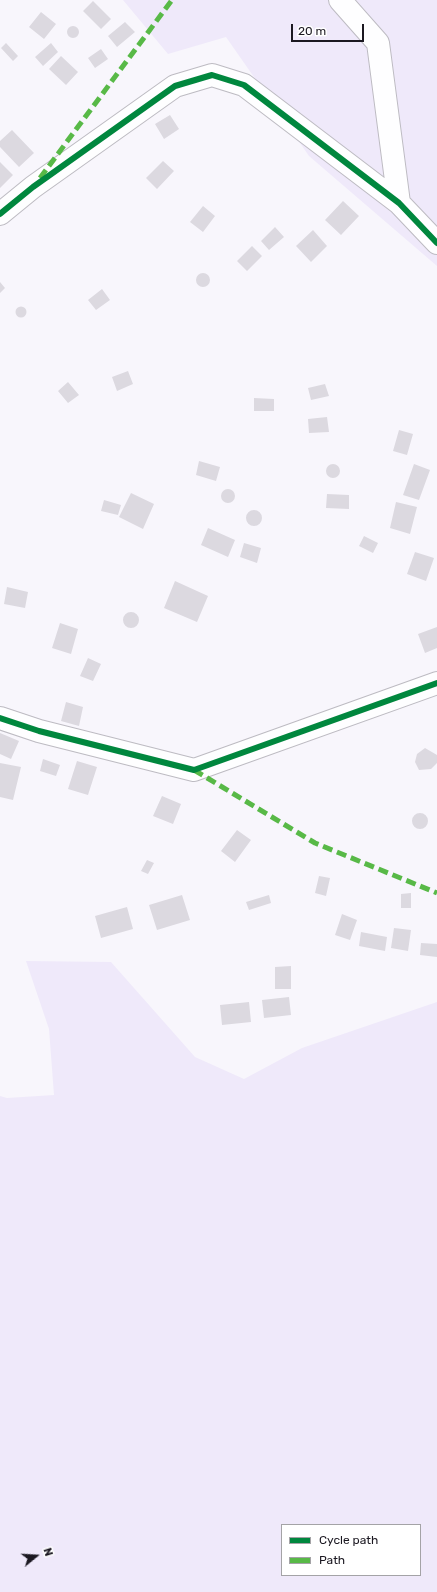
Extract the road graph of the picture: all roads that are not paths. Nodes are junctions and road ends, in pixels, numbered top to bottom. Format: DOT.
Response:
graph roads {
  1 [pos="340,0"];
  2 [pos="399,203"];
  3 [pos="0,214"];
  4 [pos="437,243"];
  5 [pos="437,683"];
  6 [pos="0,718"];
  1 -- 2 [label="street"];
  2 -- 3 [label="street"];
  2 -- 4 [label="street"];
  5 -- 6 [label="street"];
}
